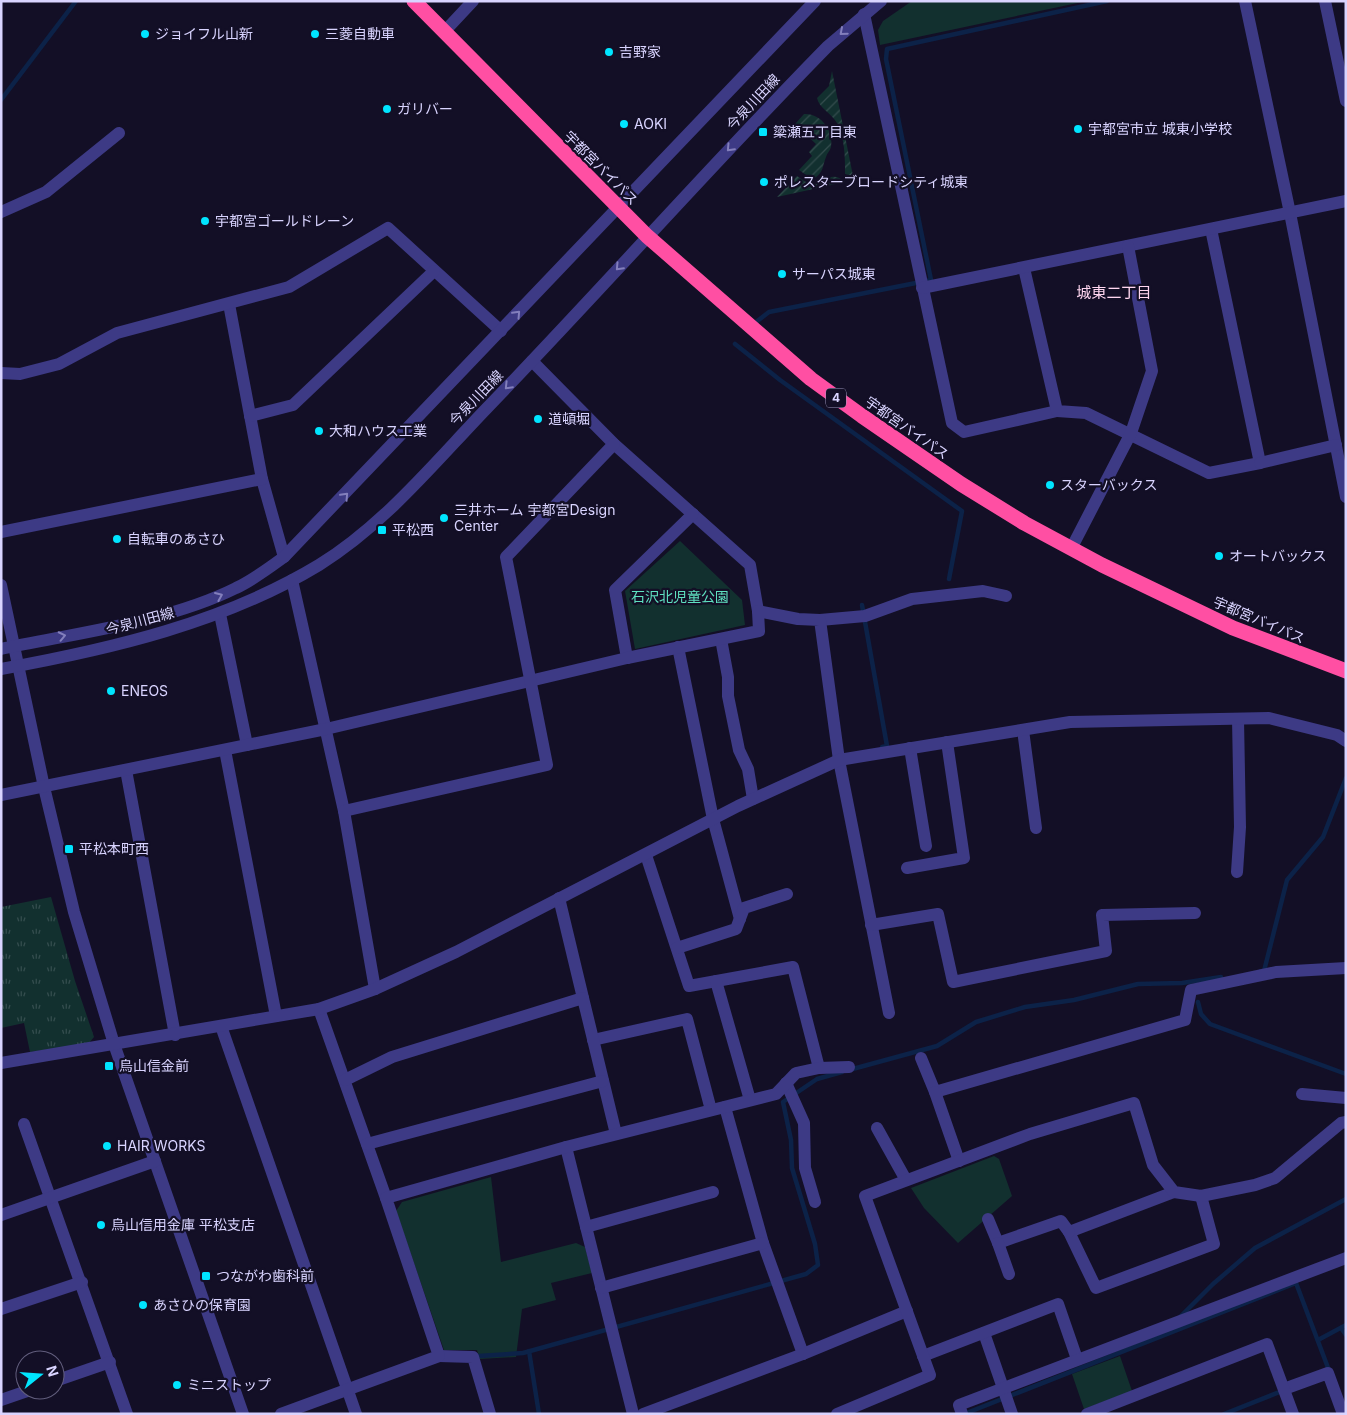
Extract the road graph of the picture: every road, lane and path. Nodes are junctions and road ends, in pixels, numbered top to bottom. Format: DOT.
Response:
graph roads {
  1 [pos="414,1"];
  2 [pos="473,1"];
  3 [pos="881,1"];
  4 [pos="1245,1"];
  5 [pos="1325,1"];
  6 [pos="808,4"];
  7 [pos="864,14"];
  8 [pos="444,32"];
  9 [pos="1346,101"];
  10 [pos="119,133"];
  11 [pos="1346,201"];
  12 [pos="618,207"];
  13 [pos="1,212"];
  14 [pos="1290,213"];
  15 [pos="1211,229"];
  16 [pos="647,236"];
  17 [pos="1128,246"];
  18 [pos="1024,268"];
  19 [pos="434,271"];
  20 [pos="922,288"];
  21 [pos="229,304"];
  22 [pos="501,331"];
  23 [pos="532,361"];
  24 [pos="1,373"];
  25 [pos="1057,411"];
  26 [pos="250,416"];
  27 [pos="1131,433"];
  28 [pos="614,444"];
  29 [pos="1336,445"];
  30 [pos="1260,462"];
  31 [pos="262,479"];
  32 [pos="1346,497"];
  33 [pos="693,514"];
  34 [pos="1,532"];
  35 [pos="1071,549"];
  36 [pos="284,557"];
  37 [pos="292,580"];
  38 [pos="1,585"];
  39 [pos="1006,596"];
  40 [pos="758,611"];
  41 [pos="220,614"];
  42 [pos="820,620"];
  43 [pos="721,639"];
  44 [pos="8,647"];
  45 [pos="678,647"];
  46 [pos="626,658"];
  47 [pos="18,666"];
  48 [pos="1,669"];
  49 [pos="1346,672"];
  50 [pos="531,681"];
  51 [pos="1238,719"];
  52 [pos="326,729"];
  53 [pos="1022,730"];
  54 [pos="1346,741"];
  55 [pos="947,742"];
  56 [pos="247,745"];
  57 [pos="910,748"];
  58 [pos="226,750"];
  59 [pos="839,760"];
  60 [pos="126,770"];
  61 [pos="44,787"];
  62 [pos="1,795"];
  63 [pos="753,799"];
  64 [pos="344,811"];
  65 [pos="713,819"];
  66 [pos="1036,828"];
  67 [pos="926,846"];
  68 [pos="646,855"];
  69 [pos="907,868"];
  70 [pos="1237,872"];
  71 [pos="787,894"];
  72 [pos="560,898"];
  73 [pos="1195,913"];
  74 [pos="740,919"];
  75 [pos="871,925"];
  76 [pos="677,948"];
  77 [pos="1346,968"];
  78 [pos="716,981"];
  79 [pos="375,989"];
  80 [pos="583,998"];
  81 [pos="319,1009"];
  82 [pos="889,1013"];
  83 [pos="276,1016"];
  84 [pos="221,1026"];
  85 [pos="175,1035"];
  86 [pos="593,1040"];
  87 [pos="114,1044"];
  88 [pos="921,1058"];
  89 [pos="1,1063"];
  90 [pos="850,1067"];
  91 [pos="819,1068"];
  92 [pos="345,1080"];
  93 [pos="603,1081"];
  94 [pos="786,1083"];
  95 [pos="935,1092"];
  96 [pos="1302,1094"];
  97 [pos="1346,1098"];
  98 [pos="750,1100"];
  99 [pos="725,1107"];
  100 [pos="711,1110"];
  101 [pos="1346,1122"];
  102 [pos="24,1124"];
  103 [pos="876,1128"];
  104 [pos="616,1134"];
  105 [pos="367,1144"];
  106 [pos="566,1147"];
  107 [pos="155,1161"];
  108 [pos="958,1161"];
  109 [pos="906,1180"];
  110 [pos="713,1192"];
  111 [pos="1174,1192"];
  112 [pos="1201,1196"];
  113 [pos="52,1198"];
  114 [pos="386,1198"];
  115 [pos="815,1202"];
  116 [pos="1,1215"];
  117 [pos="988,1219"];
  118 [pos="586,1227"];
  119 [pos="1069,1232"];
  120 [pos="763,1243"];
  121 [pos="998,1243"];
  122 [pos="1346,1258"];
  123 [pos="1009,1274"];
  124 [pos="82,1282"];
  125 [pos="602,1288"];
  126 [pos="1,1309"];
  127 [pos="907,1311"];
  128 [pos="984,1333"];
  129 [pos="803,1354"];
  130 [pos="439,1356"];
  131 [pos="923,1356"];
  132 [pos="1077,1360"];
  133 [pos="110,1362"];
  134 [pos="65,1378"];
  135 [pos="1003,1388"];
  136 [pos="347,1389"];
  137 [pos="1284,1389"];
  138 [pos="15,1395"];
  139 [pos="1,1400"];
  140 [pos="127,1414"];
  141 [pos="243,1414"];
  142 [pos="281,1414"];
  143 [pos="356,1414"];
  144 [pos="490,1414"];
  145 [pos="633,1414"];
  146 [pos="644,1414"];
  147 [pos="837,1414"];
  148 [pos="962,1414"];
  149 [pos="1012,1414"];
  150 [pos="1087,1414"];
  151 [pos="1293,1414"];
  152 [pos="1343,1414"];
  1 -- 8 [label="highway, 宇都宮バイパス / 4"];
  2 -- 8 [label="street"];
  3 -- 7 [label="street, 今泉川田線"];
  4 -- 14 [label="street"];
  5 -- 9 [label="street"];
  6 -- 12 [label="street, 今泉川田線"];
  7 -- 16 [label="street, 今泉川田線, one-way"];
  7 -- 20 [label="street"];
  8 -- 12 [label="highway, 宇都宮バイパス / 4"];
  10 -- 13 [label="street"];
  11 -- 14 [label="street"];
  12 -- 16 [label="highway, 宇都宮バイパス / 4"];
  22 -- 12 [label="street, 今泉川田線, one-way"];
  14 -- 15 [label="street"];
  14 -- 29 [label="street"];
  15 -- 17 [label="street"];
  15 -- 30 [label="street"];
  16 -- 23 [label="street, 今泉川田線, one-way"];
  16 -- 35 [label="highway, 宇都宮バイパス / 4"];
  17 -- 18 [label="street"];
  17 -- 27 [label="street"];
  18 -- 20 [label="street"];
  18 -- 25 [label="street"];
  19 -- 21 [label="street"];
  19 -- 22 [label="street"];
  19 -- 26 [label="street"];
  20 -- 25 [label="street"];
  21 -- 24 [label="street"];
  21 -- 26 [label="street"];
  36 -- 22 [label="street, 今泉川田線, one-way"];
  23 -- 28 [label="street"];
  23 -- 37 [label="street, 今泉川田線, one-way"];
  25 -- 27 [label="street"];
  26 -- 31 [label="street"];
  27 -- 30 [label="street"];
  27 -- 35 [label="street"];
  28 -- 33 [label="street"];
  28 -- 50 [label="street"];
  29 -- 30 [label="street"];
  29 -- 32 [label="street"];
  31 -- 34 [label="street"];
  31 -- 36 [label="street"];
  33 -- 40 [label="street"];
  33 -- 46 [label="street"];
  35 -- 49 [label="highway, 宇都宮バイパス / 4"];
  44 -- 36 [label="street, 今泉川田線, one-way"];
  37 -- 41 [label="street, 今泉川田線"];
  37 -- 52 [label="street"];
  38 -- 44 [label="street"];
  39 -- 42 [label="street"];
  40 -- 42 [label="street"];
  40 -- 43 [label="street"];
  41 -- 47 [label="street, 今泉川田線"];
  41 -- 56 [label="street"];
  42 -- 59 [label="street"];
  43 -- 45 [label="street"];
  43 -- 63 [label="street"];
  44 -- 47 [label="street"];
  45 -- 46 [label="street"];
  45 -- 65 [label="street"];
  46 -- 50 [label="street"];
  47 -- 48 [label="street, 今泉川田線"];
  47 -- 61 [label="street"];
  50 -- 52 [label="street"];
  50 -- 64 [label="street"];
  51 -- 53 [label="street"];
  51 -- 54 [label="street"];
  51 -- 70 [label="street"];
  52 -- 56 [label="street"];
  52 -- 64 [label="street"];
  53 -- 55 [label="street"];
  53 -- 66 [label="street"];
  55 -- 57 [label="street"];
  55 -- 69 [label="street"];
  56 -- 58 [label="street"];
  57 -- 59 [label="street"];
  57 -- 67 [label="street"];
  58 -- 60 [label="street"];
  58 -- 83 [label="street"];
  59 -- 63 [label="street"];
  59 -- 75 [label="street"];
  60 -- 61 [label="street"];
  60 -- 85 [label="street"];
  61 -- 62 [label="street"];
  61 -- 87 [label="street"];
  63 -- 65 [label="street"];
  64 -- 79 [label="street"];
  65 -- 68 [label="street"];
  65 -- 74 [label="street"];
  68 -- 72 [label="street"];
  68 -- 76 [label="street"];
  71 -- 74 [label="street"];
  72 -- 79 [label="street"];
  72 -- 80 [label="street"];
  73 -- 75 [label="street"];
  74 -- 76 [label="street"];
  75 -- 82 [label="street"];
  76 -- 78 [label="street"];
  77 -- 95 [label="street"];
  78 -- 91 [label="street"];
  78 -- 98 [label="street"];
  79 -- 81 [label="street"];
  80 -- 86 [label="street"];
  80 -- 92 [label="street"];
  81 -- 83 [label="street"];
  81 -- 92 [label="street"];
  83 -- 84 [label="street"];
  84 -- 85 [label="street"];
  84 -- 136 [label="street"];
  85 -- 87 [label="street"];
  86 -- 93 [label="street"];
  86 -- 100 [label="street"];
  87 -- 89 [label="street"];
  87 -- 107 [label="street"];
  88 -- 95 [label="street"];
  90 -- 91 [label="street"];
  91 -- 94 [label="street"];
  92 -- 105 [label="street"];
  93 -- 104 [label="street"];
  93 -- 105 [label="street"];
  94 -- 98 [label="street"];
  94 -- 115 [label="street"];
  95 -- 108 [label="street"];
  96 -- 97 [label="street"];
  98 -- 99 [label="street"];
  99 -- 100 [label="street"];
  99 -- 120 [label="street"];
  100 -- 104 [label="street"];
  101 -- 112 [label="street"];
  102 -- 113 [label="street"];
  103 -- 109 [label="street"];
  104 -- 106 [label="street"];
  105 -- 114 [label="street"];
  106 -- 114 [label="street"];
  106 -- 118 [label="street"];
  107 -- 113 [label="street"];
  107 -- 141 [label="street"];
  108 -- 109 [label="street"];
  108 -- 111 [label="street"];
  109 -- 127 [label="street"];
  110 -- 118 [label="street"];
  111 -- 112 [label="street"];
  111 -- 119 [label="street"];
  112 -- 119 [label="street"];
  113 -- 116 [label="street"];
  113 -- 124 [label="street"];
  114 -- 130 [label="street"];
  117 -- 121 [label="street"];
  118 -- 125 [label="street"];
  119 -- 121 [label="street"];
  120 -- 125 [label="street"];
  120 -- 129 [label="street"];
  121 -- 123 [label="street"];
  122 -- 132 [label="street"];
  124 -- 126 [label="street"];
  124 -- 133 [label="street"];
  125 -- 145 [label="street"];
  127 -- 129 [label="street"];
  127 -- 131 [label="street"];
  128 -- 131 [label="street"];
  128 -- 132 [label="street"];
  128 -- 135 [label="street"];
  129 -- 146 [label="street"];
  130 -- 136 [label="street"];
  130 -- 144 [label="street"];
  131 -- 147 [label="street"];
  132 -- 135 [label="street"];
  133 -- 134 [label="street"];
  133 -- 140 [label="street"];
  135 -- 148 [label="street"];
  135 -- 149 [label="street"];
  136 -- 142 [label="street"];
  136 -- 143 [label="street"];
  137 -- 150 [label="street"];
  137 -- 151 [label="street"];
  137 -- 152 [label="street"];
  138 -- 139 [label="street"];
}
